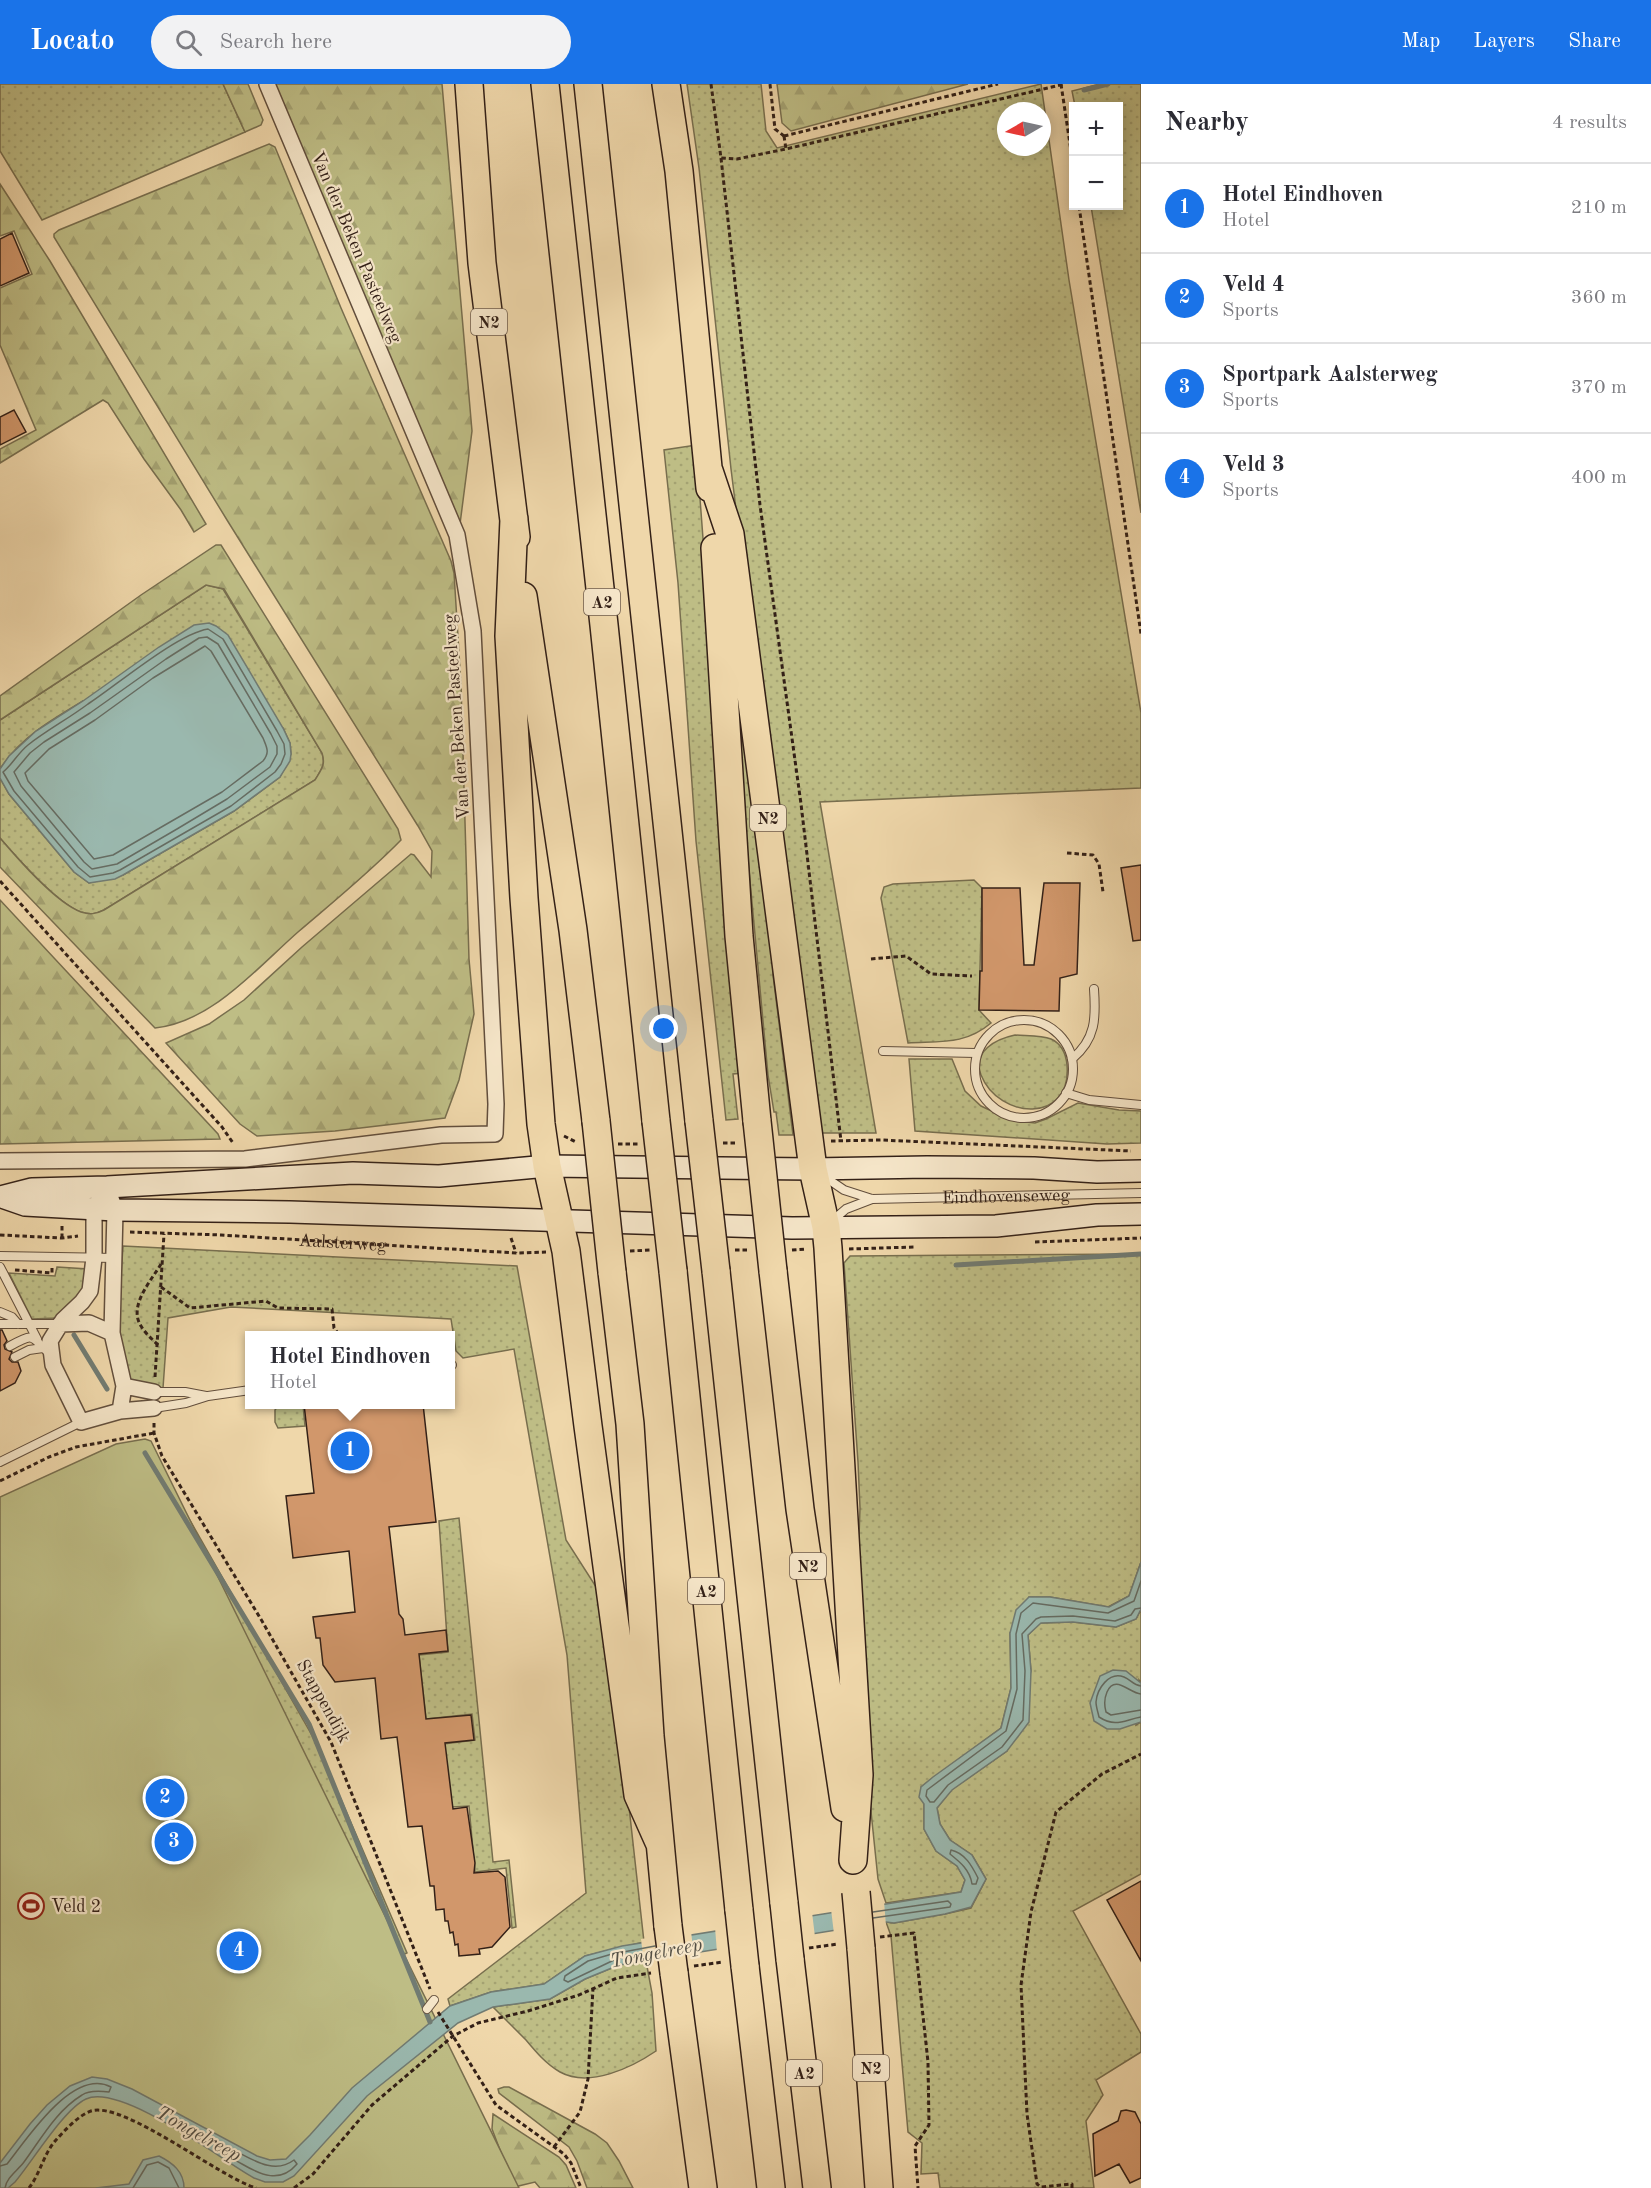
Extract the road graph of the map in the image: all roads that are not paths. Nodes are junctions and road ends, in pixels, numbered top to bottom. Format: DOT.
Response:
graph roads {
  1 [pos="267,84"];
  2 [pos="469,84"];
  3 [pos="544,84"];
  4 [pos="588,84"];
  5 [pos="666,84"];
  6 [pos="709,471"];
  7 [pos="514,519"];
  8 [pos="1094,989"];
  9 [pos="883,1051"];
  10 [pos="976,1053"];
  11 [pos="1072,1059"];
  12 [pos="1066,1093"];
  13 [pos="1141,1105"];
  14 [pos="495,1134"];
  15 [pos="244,1159"];
  16 [pos="0,1161"];
  17 [pos="547,1166"];
  18 [pos="878,1168"];
  19 [pos="813,1169"];
  20 [pos="1141,1171"];
  21 [pos="292,1177"];
  22 [pos="107,1187"];
  23 [pos="1141,1192"];
  24 [pos="1,1197"];
  25 [pos="872,1199"];
  26 [pos="104,1210"];
  27 [pos="1141,1214"];
  28 [pos="560,1222"];
  29 [pos="826,1227"];
  30 [pos="873,1227"];
  31 [pos="0,1256"];
  32 [pos="94,1258"];
  33 [pos="115,1258"];
  34 [pos="0,1267"];
  35 [pos="0,1312"];
  36 [pos="0,1324"];
  37 [pos="18,1324"];
  38 [pos="28,1324"];
  39 [pos="60,1324"];
  40 [pos="112,1332"];
  41 [pos="37,1339"];
  42 [pos="10,1346"];
  43 [pos="47,1351"];
  44 [pos="15,1357"];
  45 [pos="124,1386"];
  46 [pos="245,1391"];
  47 [pos="208,1396"];
  48 [pos="154,1400"];
  49 [pos="120,1411"];
  50 [pos="81,1422"];
  51 [pos="0,1462"];
  52 [pos="659,1842"];
  53 [pos="853,1860"];
  54 [pos="434,2000"];
  55 [pos="427,2009"];
  56 [pos="703,2188"];
  57 [pos="771,2188"];
  58 [pos="817,2188"];
  59 [pos="879,2188"];
  1 -- 14 [label="street, Van der Beken Pasteelweg"];
  2 -- 7 [label="highway, N2"];
  3 -- 57 [label="highway, A2, bridge"];
  4 -- 58 [label="highway, A2, bridge"];
  5 -- 6 [label="highway, N2"];
  6 -- 19 [label="highway, N2"];
  6 -- 53 [label="highway, N2, bridge"];
  7 -- 17 [label="highway, N2"];
  7 -- 52 [label="highway, N2, bridge"];
  8 -- 11 [label="lane"];
  9 -- 10 [label="lane"];
  10 -- 11 [label="lane"];
  10 -- 12 [label="lane"];
  11 -- 12 [label="lane"];
  12 -- 13 [label="lane"];
  14 -- 15 [label="street, Aalsterweg"];
  15 -- 16 [label="street, Aalsterweg"];
  15 -- 21 [label="street, Aalsterweg"];
  17 -- 19 [label="main road, Aalsterweg"];
  17 -- 21 [label="main road, Aalsterweg"];
  17 -- 28 [label="highway"];
  18 -- 19 [label="main road, Aalsterweg"];
  18 -- 20 [label="main road, Eindhovenseweg"];
  19 -- 25 [label="lane"];
  19 -- 29 [label="highway"];
  21 -- 22 [label="main road, Aalsterweg"];
  22 -- 24 [label="main road, Aalsterweg"];
  22 -- 26 [label="street"];
  23 -- 25 [label="lane, Eindhovenseweg"];
  24 -- 26 [label="main road, Aalsterweg"];
  25 -- 29 [label="lane"];
  26 -- 28 [label="main road, Aalsterweg"];
  26 -- 32 [label="street"];
  26 -- 33 [label="street"];
  27 -- 30 [label="main road, Eindhovenseweg"];
  28 -- 29 [label="main road, Aalsterweg"];
  28 -- 52 [label="highway, N2"];
  29 -- 30 [label="main road, Aalsterweg"];
  29 -- 53 [label="highway, N2"];
  31 -- 32 [label="lane"];
  32 -- 33 [label="lane"];
  32 -- 39 [label="street"];
  33 -- 40 [label="street"];
  34 -- 38 [label="lane"];
  35 -- 37 [label="lane"];
  36 -- 37 [label="lane"];
  37 -- 38 [label="lane"];
  38 -- 39 [label="lane"];
  38 -- 41 [label="lane"];
  39 -- 40 [label="street"];
  39 -- 43 [label="street"];
  40 -- 45 [label="street"];
  41 -- 42 [label="lane"];
  41 -- 43 [label="lane"];
  43 -- 44 [label="lane"];
  43 -- 50 [label="street"];
  45 -- 48 [label="street"];
  45 -- 49 [label="street"];
  46 -- 47 [label="lane"];
  47 -- 48 [label="lane"];
  47 -- 48 [label="lane"];
  48 -- 49 [label="street"];
  49 -- 50 [label="street"];
  50 -- 51 [label="lane"];
  52 -- 56 [label="highway, N2, bridge"];
  53 -- 59 [label="highway, N2, bridge"];
  54 -- 55 [label="lane"];
}
